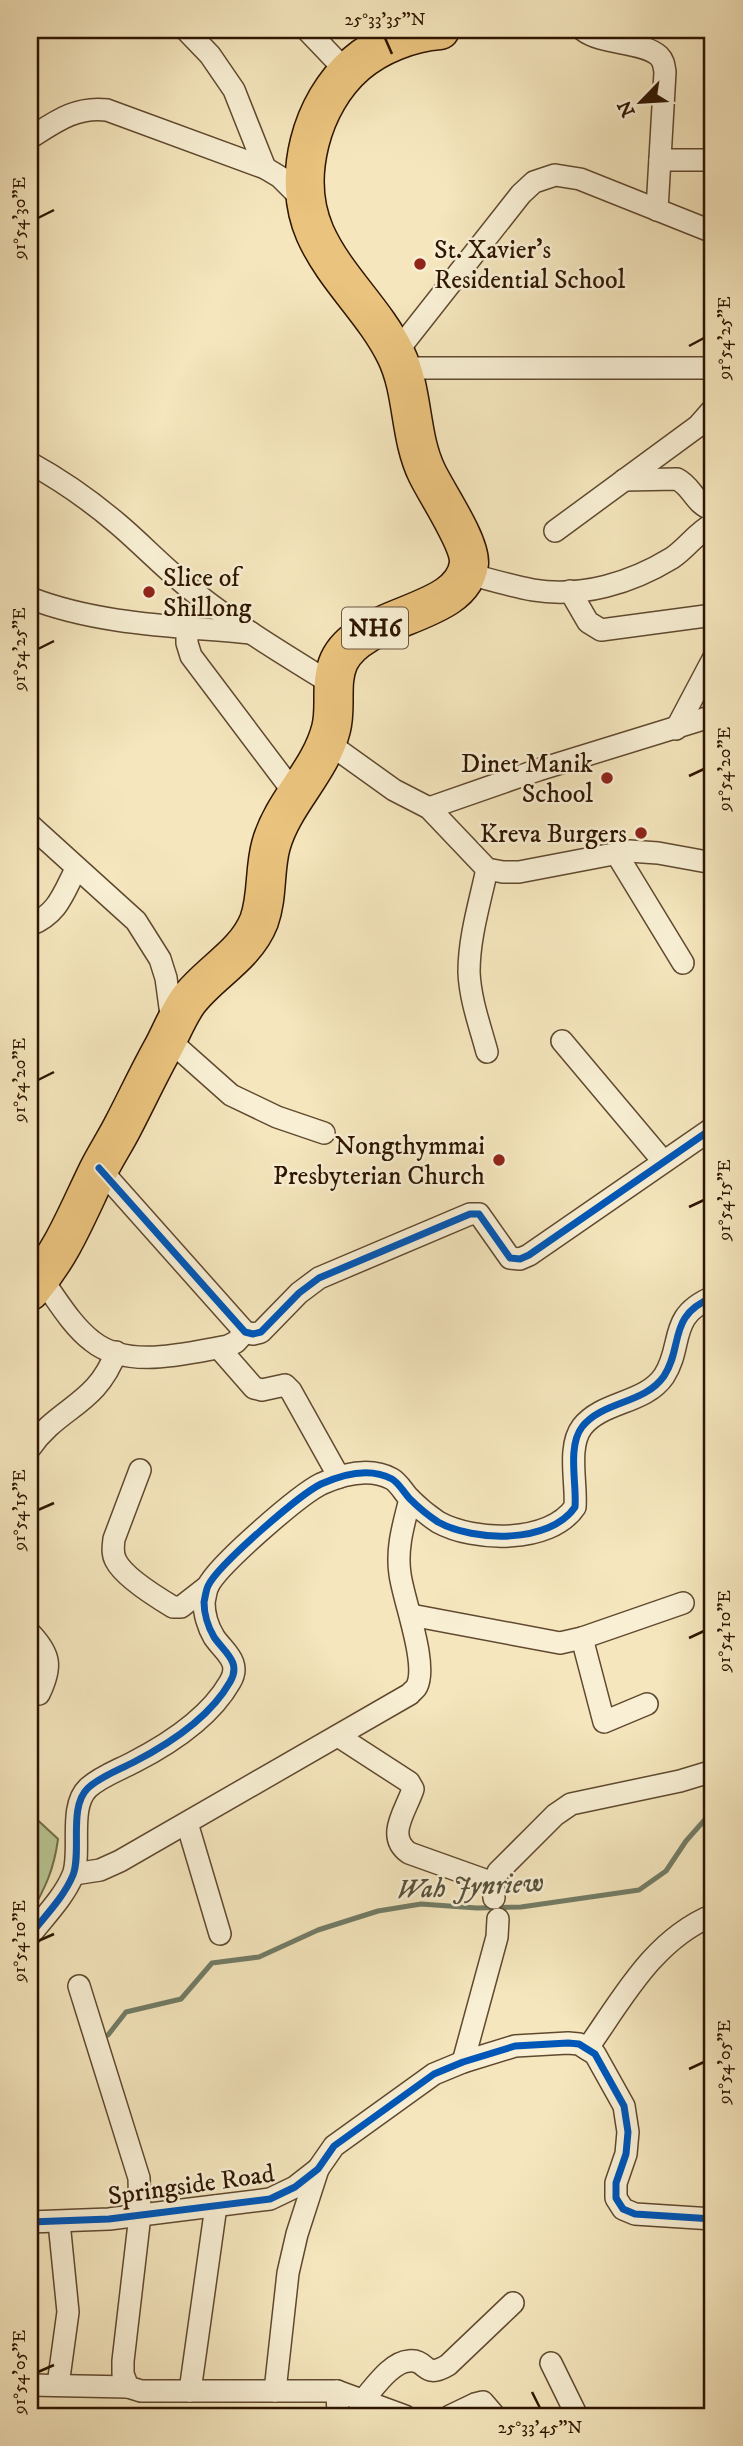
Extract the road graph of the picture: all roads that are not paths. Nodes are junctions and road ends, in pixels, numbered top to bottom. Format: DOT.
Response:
graph roads {
  1 [pos="186,30"];
  2 [pos="307,30"];
  3 [pos="440,30"];
  4 [pos="583,30"];
  5 [pos="347,72"];
  6 [pos="30,138"];
  7 [pos="660,160"];
  8 [pos="713,160"];
  9 [pos="265,168"];
  10 [pos="306,204"];
  11 [pos="657,210"];
  12 [pos="713,232"];
  13 [pos="398,361"];
  14 [pos="713,368"];
  15 [pos="713,409"];
  16 [pos="30,464"];
  17 [pos="624,480"];
  18 [pos="713,510"];
  19 [pos="713,524"];
  20 [pos="555,531"];
  21 [pos="466,573"];
  22 [pos="570,591"];
  23 [pos="30,597"];
  24 [pos="713,615"];
  25 [pos="187,627"];
  26 [pos="253,633"];
  27 [pos="713,659"];
  28 [pos="332,684"];
  29 [pos="713,716"];
  30 [pos="676,729"];
  31 [pos="327,742"];
  32 [pos="295,794"];
  33 [pos="429,808"];
  34 [pos="30,825"];
  35 [pos="616,853"];
  36 [pos="713,863"];
  37 [pos="76,869"];
  38 [pos="487,869"];
  39 [pos="30,925"];
  40 [pos="683,963"];
  41 [pos="170,1034"];
  42 [pos="562,1041"];
  43 [pos="488,1052"];
  44 [pos="713,1128"];
  45 [pos="324,1133"];
  46 [pos="663,1161"];
  47 [pos="99,1168"];
  48 [pos="35,1284"];
  49 [pos="713,1297"];
  50 [pos="245,1332"];
  51 [pos="219,1348"];
  52 [pos="117,1352"];
  53 [pos="30,1448"];
  54 [pos="140,1470"];
  55 [pos="339,1477"];
  56 [pos="410,1499"];
  57 [pos="208,1586"];
  58 [pos="683,1603"];
  59 [pos="411,1615"];
  60 [pos="30,1633"];
  61 [pos="582,1638"];
  62 [pos="39,1693"];
  63 [pos="647,1704"];
  64 [pos="338,1736"];
  65 [pos="713,1771"];
  66 [pos="187,1823"];
  67 [pos="74,1874"];
  68 [pos="713,1916"];
  69 [pos="498,1919"];
  70 [pos="220,1934"];
  71 [pos="30,1935"];
  72 [pos="79,1986"];
  73 [pos="587,2049"];
  74 [pos="463,2062"];
  75 [pos="318,2169"];
  76 [pos="216,2206"];
  77 [pos="140,2216"];
  78 [pos="713,2219"];
  79 [pos="30,2222"];
  80 [pos="59,2222"];
  81 [pos="513,2303"];
  82 [pos="551,2363"];
  83 [pos="30,2385"];
  84 [pos="58,2385"];
  85 [pos="128,2386"];
  86 [pos="190,2391"];
  87 [pos="275,2391"];
  88 [pos="337,2391"];
  89 [pos="363,2400"];
  90 [pos="338,2416"];
  91 [pos="405,2416"];
  92 [pos="450,2416"];
  93 [pos="495,2416"];
  94 [pos="578,2416"];
  1 -- 9 [label="street"];
  2 -- 5 [label="street"];
  3 -- 5 [label="highway"];
  4 -- 7 [label="street"];
  5 -- 10 [label="highway"];
  6 -- 9 [label="street"];
  7 -- 8 [label="street"];
  7 -- 11 [label="street"];
  9 -- 10 [label="street"];
  10 -- 13 [label="highway"];
  11 -- 12 [label="street"];
  11 -- 13 [label="street"];
  13 -- 14 [label="street"];
  13 -- 21 [label="highway"];
  15 -- 17 [label="street"];
  16 -- 26 [label="street"];
  17 -- 18 [label="street"];
  17 -- 20 [label="street"];
  19 -- 22 [label="street"];
  21 -- 22 [label="street"];
  21 -- 28 [label="highway, NH6 / NH6"];
  22 -- 24 [label="street"];
  23 -- 25 [label="street"];
  25 -- 26 [label="street"];
  25 -- 32 [label="street"];
  26 -- 28 [label="street"];
  27 -- 30 [label="street"];
  28 -- 31 [label="highway, NH6 / NH6"];
  29 -- 30 [label="street"];
  30 -- 33 [label="street"];
  31 -- 32 [label="highway, NH6 / NH6"];
  31 -- 33 [label="street"];
  32 -- 41 [label="highway, NH6 / NH6"];
  33 -- 38 [label="street"];
  34 -- 37 [label="street"];
  35 -- 36 [label="street"];
  35 -- 38 [label="street"];
  35 -- 40 [label="street"];
  37 -- 39 [label="street"];
  37 -- 41 [label="street"];
  38 -- 43 [label="street"];
  41 -- 45 [label="street"];
  41 -- 47 [label="highway, NH6 / NH6"];
  42 -- 46 [label="street"];
  44 -- 46 [label="street"];
  46 -- 50 [label="street"];
  47 -- 48 [label="highway, NH6 / NH6"];
  47 -- 50 [label="street"];
  48 -- 52 [label="street"];
  49 -- 56 [label="street"];
  50 -- 51 [label="street"];
  51 -- 52 [label="street"];
  51 -- 55 [label="street"];
  52 -- 53 [label="street"];
  54 -- 57 [label="street"];
  55 -- 56 [label="street"];
  55 -- 57 [label="street"];
  56 -- 59 [label="street"];
  57 -- 67 [label="street"];
  58 -- 61 [label="street"];
  59 -- 61 [label="street"];
  59 -- 64 [label="street"];
  60 -- 62 [label="street"];
  61 -- 63 [label="street"];
  64 -- 65 [label="street"];
  64 -- 66 [label="street"];
  66 -- 67 [label="street"];
  66 -- 70 [label="street"];
  67 -- 71 [label="street"];
  68 -- 73 [label="street"];
  69 -- 74 [label="street"];
  72 -- 77 [label="street"];
  73 -- 74 [label="street, Springside Road"];
  73 -- 78 [label="street"];
  74 -- 75 [label="street, Springside Road"];
  75 -- 76 [label="street, Springside Road"];
  75 -- 87 [label="street"];
  76 -- 77 [label="street, Springside Road"];
  76 -- 86 [label="street"];
  77 -- 80 [label="street, Springside Road"];
  77 -- 85 [label="street"];
  79 -- 80 [label="street, Springside Road"];
  80 -- 84 [label="street"];
  81 -- 89 [label="street"];
  82 -- 94 [label="street"];
  83 -- 84 [label="street"];
  84 -- 85 [label="street"];
  85 -- 86 [label="street"];
  86 -- 87 [label="street"];
  87 -- 88 [label="street"];
  88 -- 89 [label="street"];
  88 -- 90 [label="street"];
  89 -- 91 [label="street"];
  92 -- 93 [label="street"];
}
